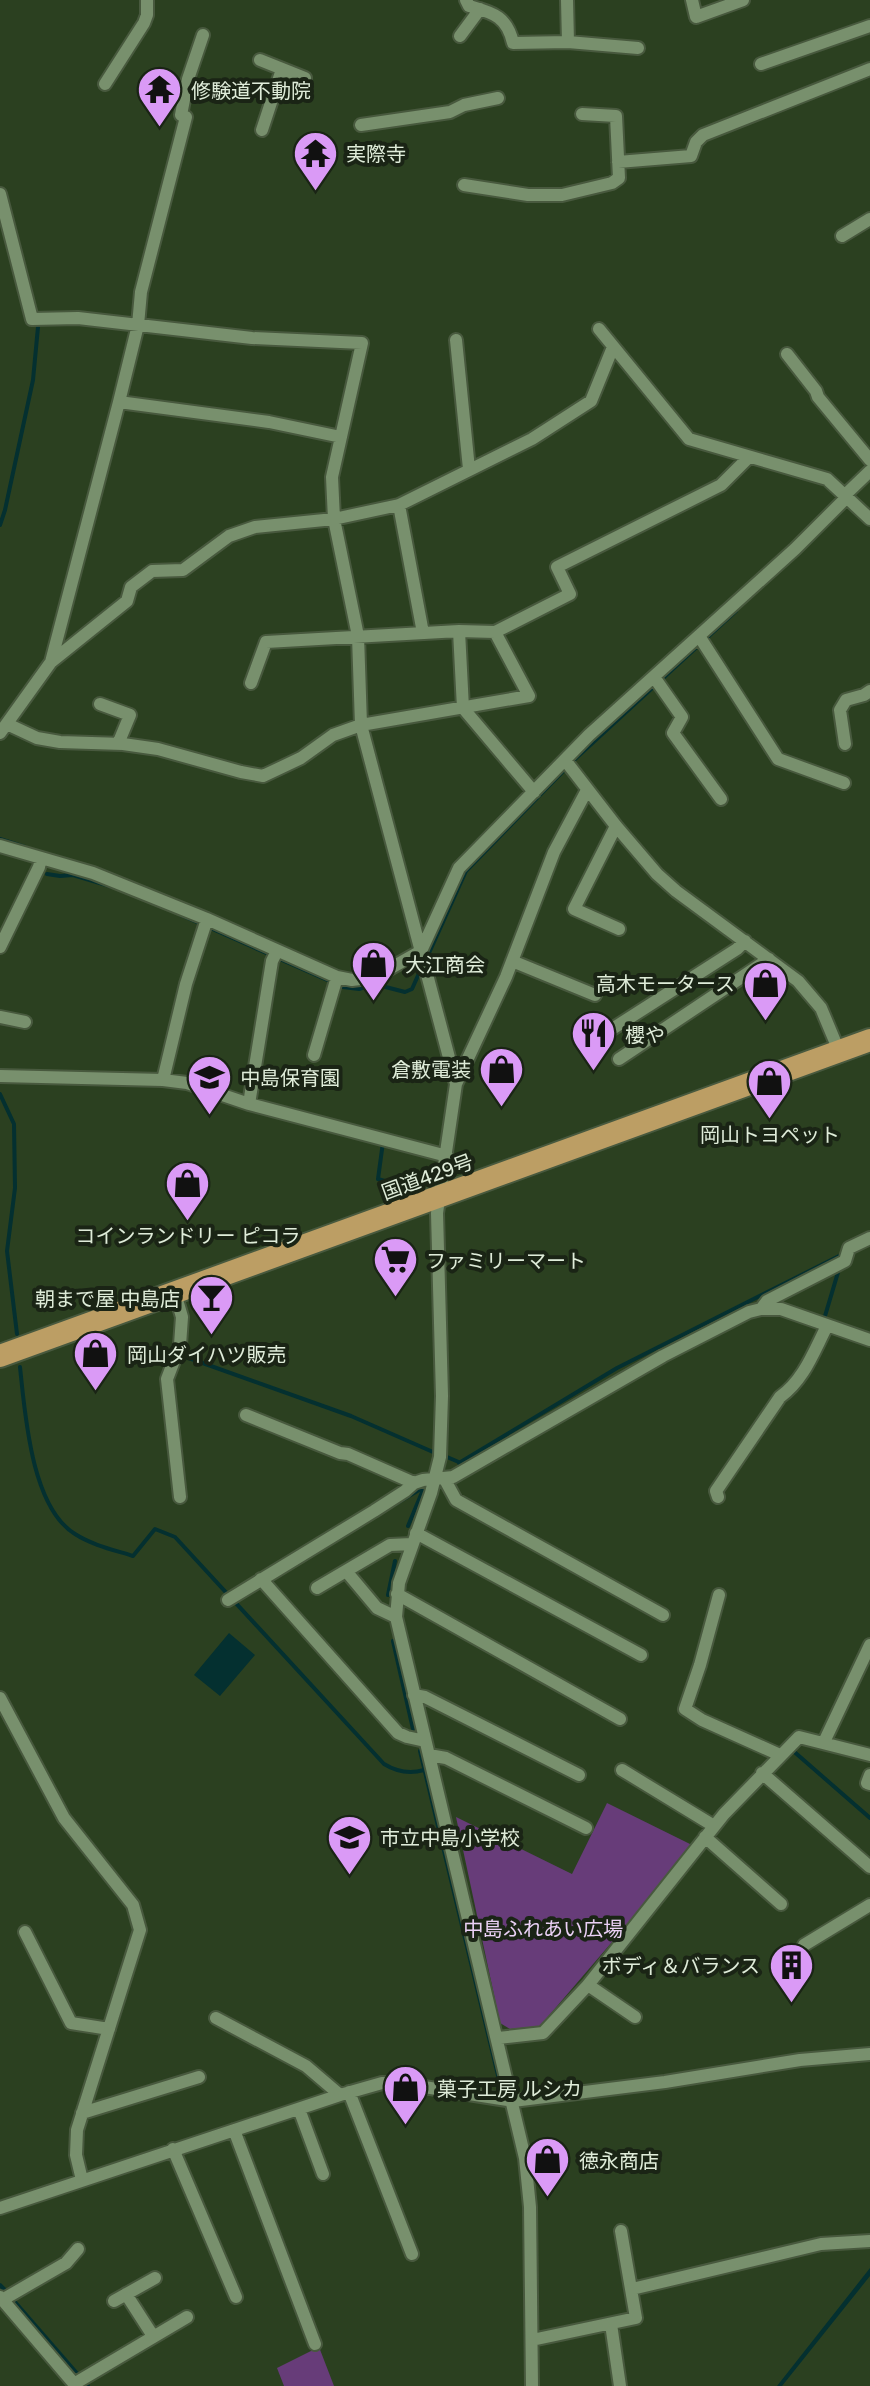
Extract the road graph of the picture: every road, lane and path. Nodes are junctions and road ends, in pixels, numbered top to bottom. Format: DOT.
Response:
graph roads {
  1 [pos="147,0"];
  2 [pos="466,0"];
  3 [pos="567,0"];
  4 [pos="692,0"];
  5 [pos="743,0"];
  6 [pos="480,9"];
  7 [pos="870,26"];
  8 [pos="203,35"];
  9 [pos="460,36"];
  10 [pos="568,42"];
  11 [pos="638,48"];
  12 [pos="260,60"];
  13 [pos="761,64"];
  14 [pos="282,69"];
  15 [pos="870,69"];
  16 [pos="305,78"];
  17 [pos="105,84"];
  18 [pos="498,98"];
  19 [pos="582,114"];
  20 [pos="361,125"];
  21 [pos="262,130"];
  22 [pos="618,162"];
  23 [pos="464,185"];
  24 [pos="0,194"];
  25 [pos="870,219"];
  26 [pos="842,236"];
  27 [pos="138,325"];
  28 [pos="599,329"];
  29 [pos="456,340"];
  30 [pos="613,347"];
  31 [pos="787,354"];
  32 [pos="119,402"];
  33 [pos="341,437"];
  34 [pos="749,457"];
  35 [pos="870,460"];
  36 [pos="469,469"];
  37 [pos="870,471"];
  38 [pos="846,496"];
  39 [pos="399,505"];
  40 [pos="334,519"];
  41 [pos="870,519"];
  42 [pos="459,631"];
  43 [pos="495,632"];
  44 [pos="423,633"];
  45 [pos="358,636"];
  46 [pos="701,639"];
  47 [pos="51,662"];
  48 [pos="656,680"];
  49 [pos="251,683"];
  50 [pos="870,691"];
  51 [pos="100,704"];
  52 [pos="463,708"];
  53 [pos="361,725"];
  54 [pos="3,728"];
  55 [pos="118,744"];
  56 [pos="845,744"];
  57 [pos="568,764"];
  58 [pos="844,783"];
  59 [pos="587,790"];
  60 [pos="534,792"];
  61 [pos="721,799"];
  62 [pos="616,826"];
  63 [pos="0,846"];
  64 [pos="41,858"];
  65 [pos="205,923"];
  66 [pos="619,929"];
  67 [pos="745,941"];
  68 [pos="0,947"];
  69 [pos="421,951"];
  70 [pos="275,955"];
  71 [pos="769,959"];
  72 [pos="512,961"];
  73 [pos="335,981"];
  74 [pos="595,995"];
  75 [pos="0,1017"];
  76 [pos="25,1022"];
  77 [pos="609,1031"];
  78 [pos="870,1040"];
  79 [pos="839,1051"];
  80 [pos="314,1055"];
  81 [pos="619,1059"];
  82 [pos="0,1076"];
  83 [pos="163,1080"];
  84 [pos="456,1084"];
  85 [pos="249,1104"];
  86 [pos="447,1156"];
  87 [pos="440,1197"];
  88 [pos="870,1238"];
  89 [pos="175,1293"];
  90 [pos="761,1309"];
  91 [pos="827,1326"];
  92 [pos="870,1340"];
  93 [pos="0,1356"];
  94 [pos="246,1415"];
  95 [pos="440,1478"];
  96 [pos="414,1483"];
  97 [pos="180,1497"];
  98 [pos="718,1497"];
  99 [pos="414,1539"];
  100 [pos="346,1571"];
  101 [pos="263,1582"];
  102 [pos="317,1588"];
  103 [pos="397,1594"];
  104 [pos="719,1595"];
  105 [pos="231,1598"];
  106 [pos="663,1615"];
  107 [pos="396,1617"];
  108 [pos="870,1645"];
  109 [pos="641,1655"];
  110 [pos="414,1695"];
  111 [pos="0,1698"];
  112 [pos="620,1719"];
  113 [pos="425,1741"];
  114 [pos="824,1742"];
  115 [pos="429,1755"];
  116 [pos="780,1755"];
  117 [pos="870,1755"];
  118 [pos="622,1770"];
  119 [pos="579,1775"];
  120 [pos="870,1775"];
  121 [pos="766,1777"];
  122 [pos="870,1784"];
  123 [pos="714,1826"];
  124 [pos="586,1828"];
  125 [pos="705,1837"];
  126 [pos="870,1867"];
  127 [pos="781,1904"];
  128 [pos="870,1905"];
  129 [pos="25,1932"];
  130 [pos="804,1945"];
  131 [pos="588,1985"];
  132 [pos="635,2017"];
  133 [pos="216,2018"];
  134 [pos="109,2029"];
  135 [pos="498,2038"];
  136 [pos="870,2054"];
  137 [pos="199,2077"];
  138 [pos="345,2093"];
  139 [pos="513,2101"];
  140 [pos="299,2109"];
  141 [pos="82,2113"];
  142 [pos="234,2130"];
  143 [pos="173,2149"];
  144 [pos="323,2174"];
  145 [pos="82,2180"];
  146 [pos="0,2208"];
  147 [pos="621,2231"];
  148 [pos="870,2241"];
  149 [pos="78,2249"];
  150 [pos="412,2254"];
  151 [pos="155,2278"];
  152 [pos="632,2289"];
  153 [pos="126,2294"];
  154 [pos="236,2297"];
  155 [pos="1,2298"];
  156 [pos="114,2301"];
  157 [pos="187,2317"];
  158 [pos="611,2324"];
  159 [pos="153,2336"];
  160 [pos="532,2340"];
  161 [pos="315,2344"];
  162 [pos="78,2381"];
  163 [pos="532,2386"];
  164 [pos="620,2386"];
  1 -- 17 [label="street"];
  2 -- 6 [label="street"];
  3 -- 10 [label="street"];
  4 -- 5 [label="street"];
  6 -- 9 [label="street"];
  6 -- 10 [label="street"];
  7 -- 13 [label="street"];
  8 -- 27 [label="street"];
  10 -- 11 [label="street"];
  12 -- 14 [label="street"];
  14 -- 16 [label="street"];
  14 -- 21 [label="street"];
  15 -- 22 [label="street"];
  18 -- 20 [label="street"];
  19 -- 22 [label="street"];
  22 -- 23 [label="street"];
  24 -- 27 [label="street"];
  25 -- 26 [label="street"];
  27 -- 32 [label="street"];
  27 -- 33 [label="street"];
  28 -- 30 [label="street"];
  29 -- 36 [label="street"];
  30 -- 34 [label="street"];
  30 -- 36 [label="street"];
  31 -- 35 [label="street"];
  32 -- 33 [label="street"];
  32 -- 47 [label="street"];
  33 -- 40 [label="street"];
  34 -- 38 [label="street"];
  34 -- 43 [label="street"];
  36 -- 39 [label="street"];
  37 -- 38 [label="street"];
  38 -- 41 [label="street"];
  38 -- 46 [label="street"];
  39 -- 40 [label="street"];
  39 -- 44 [label="street"];
  40 -- 45 [label="street"];
  40 -- 47 [label="street"];
  42 -- 43 [label="street"];
  42 -- 44 [label="street"];
  42 -- 52 [label="street"];
  43 -- 52 [label="street"];
  44 -- 45 [label="street"];
  45 -- 49 [label="street"];
  45 -- 53 [label="street"];
  46 -- 48 [label="street"];
  46 -- 58 [label="street"];
  47 -- 54 [label="street"];
  48 -- 57 [label="street"];
  48 -- 61 [label="street"];
  50 -- 56 [label="street"];
  51 -- 55 [label="street"];
  52 -- 53 [label="street"];
  52 -- 60 [label="street"];
  53 -- 55 [label="street"];
  53 -- 69 [label="street"];
  54 -- 55 [label="street"];
  57 -- 59 [label="street"];
  57 -- 60 [label="street"];
  59 -- 62 [label="street"];
  59 -- 72 [label="street"];
  60 -- 69 [label="street"];
  62 -- 66 [label="street"];
  62 -- 67 [label="street"];
  63 -- 64 [label="street"];
  64 -- 65 [label="street"];
  64 -- 68 [label="street"];
  65 -- 70 [label="street"];
  65 -- 83 [label="street"];
  67 -- 71 [label="street"];
  67 -- 77 [label="street"];
  69 -- 73 [label="street"];
  69 -- 84 [label="street"];
  70 -- 73 [label="street"];
  70 -- 85 [label="street"];
  71 -- 79 [label="street"];
  71 -- 81 [label="street"];
  72 -- 74 [label="street"];
  72 -- 84 [label="street"];
  73 -- 80 [label="street"];
  75 -- 76 [label="street"];
  78 -- 79 [label="highway, 国道429号"];
  79 -- 87 [label="highway, 国道429号"];
  82 -- 83 [label="street"];
  83 -- 85 [label="street"];
  84 -- 86 [label="street"];
  85 -- 86 [label="street"];
  86 -- 87 [label="street"];
  87 -- 89 [label="highway, 国道429号"];
  87 -- 95 [label="street"];
  88 -- 90 [label="street"];
  89 -- 93 [label="highway, 国道429号"];
  89 -- 97 [label="street"];
  90 -- 91 [label="street"];
  90 -- 95 [label="street"];
  91 -- 92 [label="street"];
  91 -- 98 [label="street"];
  94 -- 96 [label="street"];
  95 -- 96 [label="street"];
  95 -- 99 [label="street"];
  95 -- 106 [label="street"];
  96 -- 101 [label="street"];
  99 -- 100 [label="street"];
  99 -- 103 [label="street"];
  99 -- 109 [label="street"];
  100 -- 102 [label="street"];
  100 -- 107 [label="street"];
  101 -- 105 [label="street"];
  101 -- 113 [label="street"];
  103 -- 107 [label="street"];
  103 -- 112 [label="street"];
  104 -- 116 [label="street"];
  107 -- 110 [label="street"];
  108 -- 114 [label="street"];
  110 -- 113 [label="street"];
  110 -- 119 [label="street"];
  111 -- 134 [label="street"];
  113 -- 115 [label="street"];
  114 -- 116 [label="street"];
  114 -- 117 [label="street"];
  115 -- 124 [label="street"];
  115 -- 135 [label="street"];
  116 -- 121 [label="street"];
  118 -- 123 [label="street"];
  120 -- 122 [label="street"];
  121 -- 123 [label="street"];
  121 -- 126 [label="street"];
  123 -- 125 [label="street"];
  125 -- 127 [label="street"];
  125 -- 131 [label="street"];
  128 -- 130 [label="street"];
  129 -- 134 [label="street"];
  131 -- 132 [label="street"];
  131 -- 135 [label="street"];
  133 -- 138 [label="street"];
  134 -- 141 [label="street"];
  135 -- 139 [label="street"];
  136 -- 139 [label="street"];
  137 -- 141 [label="street"];
  138 -- 139 [label="street"];
  138 -- 140 [label="street"];
  138 -- 150 [label="street"];
  139 -- 160 [label="street"];
  140 -- 142 [label="street"];
  140 -- 144 [label="street"];
  141 -- 145 [label="street"];
  142 -- 143 [label="street"];
  142 -- 161 [label="street"];
  143 -- 145 [label="street"];
  143 -- 154 [label="street"];
  145 -- 146 [label="street"];
  147 -- 152 [label="street"];
  148 -- 152 [label="street"];
  149 -- 155 [label="street"];
  151 -- 153 [label="street"];
  152 -- 158 [label="street"];
  153 -- 156 [label="street"];
  153 -- 159 [label="street"];
  155 -- 162 [label="street"];
  157 -- 159 [label="street"];
  158 -- 160 [label="street"];
  158 -- 164 [label="street"];
  159 -- 162 [label="street"];
  160 -- 163 [label="street"];
}
